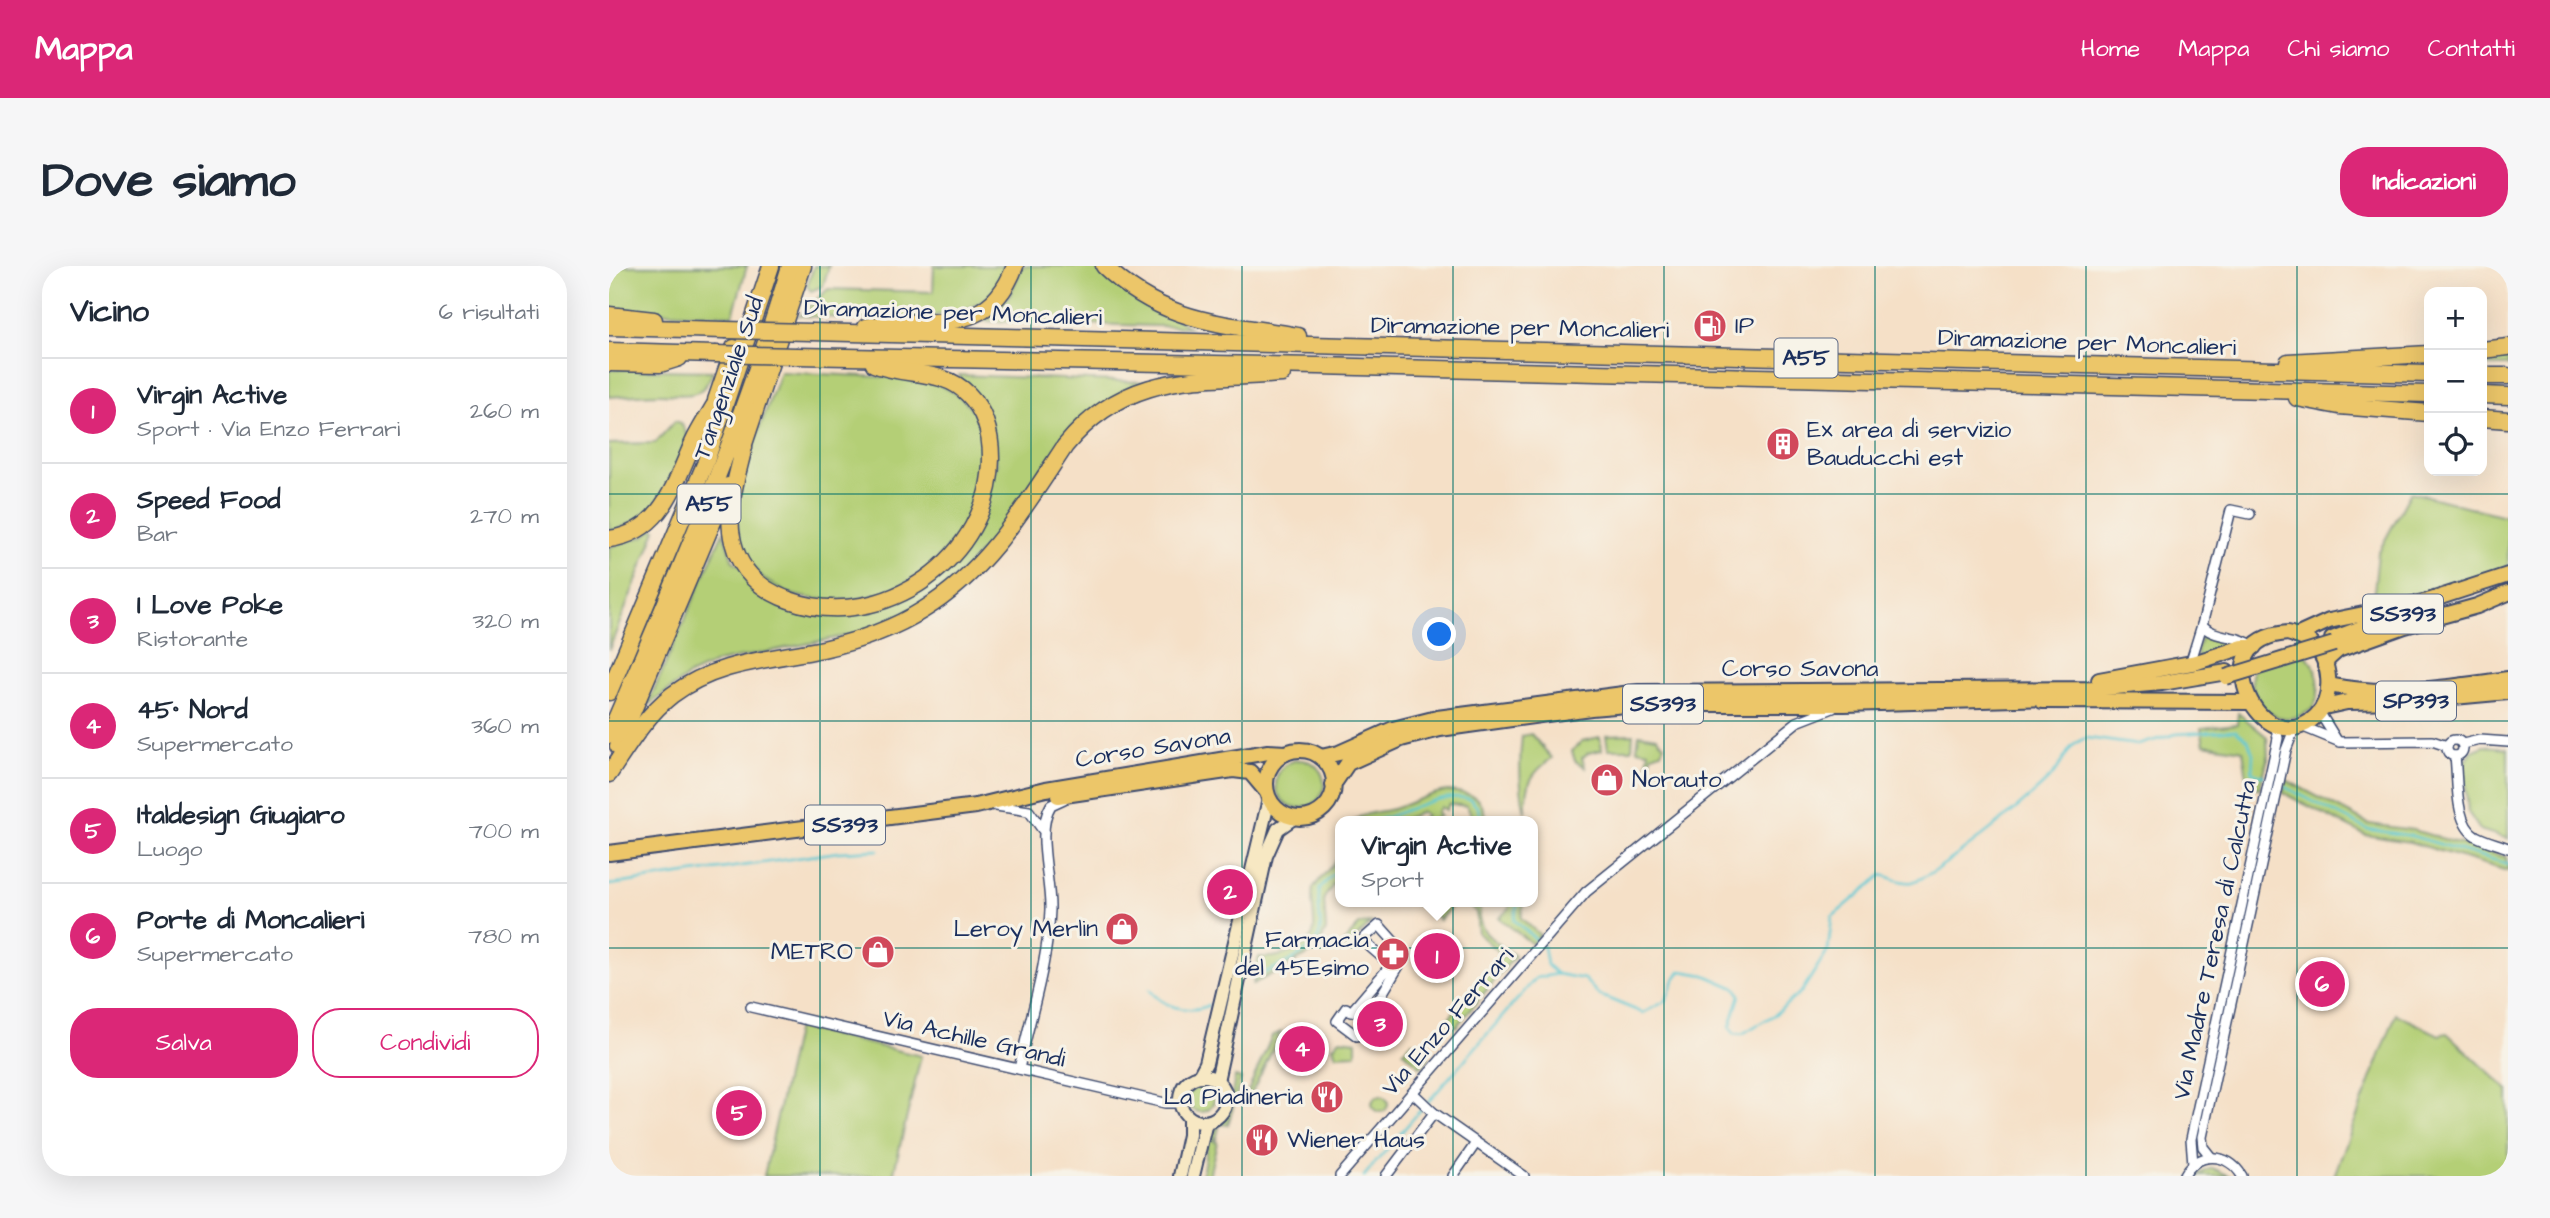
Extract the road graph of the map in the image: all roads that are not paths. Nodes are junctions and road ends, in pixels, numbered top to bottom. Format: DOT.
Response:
graph roads {
  1 [pos="760,266"];
  2 [pos="771,266"];
  3 [pos="790,266"];
  4 [pos="803,266"];
  5 [pos="1015,266"];
  6 [pos="1104,266"];
  7 [pos="609,315"];
  8 [pos="609,327"];
  9 [pos="683,329"];
  10 [pos="842,333"];
  11 [pos="1345,346"];
  12 [pos="2508,347"];
  13 [pos="2487,349"];
  14 [pos="609,351"];
  15 [pos="689,354"];
  16 [pos="2424,355"];
  17 [pos="862,358"];
  18 [pos="609,363"];
  19 [pos="1319,366"];
  20 [pos="2189,369"];
  21 [pos="2424,374"];
  22 [pos="2487,376"];
  23 [pos="2508,376"];
  24 [pos="2264,391"];
  25 [pos="2424,394"];
  26 [pos="2487,395"];
  27 [pos="2508,396"];
  28 [pos="715,406"];
  29 [pos="2424,413"];
  30 [pos="2487,418"];
  31 [pos="2508,420"];
  32 [pos="744,447"];
  33 [pos="2250,514"];
  34 [pos="682,523"];
  35 [pos="609,538"];
  36 [pos="2508,575"];
  37 [pos="2508,582"];
  38 [pos="2508,591"];
  39 [pos="2202,625"];
  40 [pos="2296,636"];
  41 [pos="2333,641"];
  42 [pos="2255,647"];
  43 [pos="2190,664"];
  44 [pos="2325,666"];
  45 [pos="2508,679"];
  46 [pos="2329,685"];
  47 [pos="609,692"];
  48 [pos="2508,692"];
  49 [pos="2012,695"];
  50 [pos="2249,702"];
  51 [pos="1845,704"];
  52 [pos="2322,710"];
  53 [pos="2275,724"];
  54 [pos="2298,726"];
  55 [pos="609,735"];
  56 [pos="2508,742"];
  57 [pos="2340,743"];
  58 [pos="2463,744"];
  59 [pos="2447,746"];
  60 [pos="1286,753"];
  61 [pos="2455,756"];
  62 [pos="1321,757"];
  63 [pos="609,768"];
  64 [pos="609,774"];
  65 [pos="1333,785"];
  66 [pos="1076,794"];
  67 [pos="1268,795"];
  68 [pos="1029,796"];
  69 [pos="976,806"];
  70 [pos="1295,817"];
  71 [pos="1043,830"];
  72 [pos="2508,848"];
  73 [pos="609,853"];
  74 [pos="1380,925"];
  75 [pos="755,1006"];
  76 [pos="1019,1069"];
  77 [pos="1199,1076"];
  78 [pos="1217,1081"];
  79 [pos="1413,1093"];
  80 [pos="1179,1103"];
  81 [pos="1429,1108"];
  82 [pos="1189,1118"];
  83 [pos="1206,1122"];
  84 [pos="1476,1143"];
  85 [pos="2211,1157"];
  86 [pos="2193,1164"];
  87 [pos="1179,1176"];
  88 [pos="1193,1176"];
  89 [pos="1339,1176"];
  90 [pos="1386,1176"];
  91 [pos="1453,1176"];
  92 [pos="1524,1176"];
  93 [pos="2184,1176"];
  94 [pos="2242,1176"];
  1 -- 28 [label="highway, A55"];
  2 -- 34 [label="highway, Tangenziale Sud / A55"];
  3 -- 55 [label="highway, Tangenziale Sud / A55"];
  4 -- 32 [label="highway"];
  5 -- 10 [label="highway"];
  6 -- 11 [label="highway"];
  7 -- 9 [label="highway"];
  8 -- 9 [label="highway, Diramazione per Moncalieri / A55"];
  9 -- 10 [label="highway, Diramazione per Moncalieri / A55, bridge"];
  10 -- 11 [label="highway, Diramazione per Moncalieri / A55"];
  11 -- 20 [label="highway, Diramazione per Moncalieri / A55"];
  12 -- 13 [label="highway"];
  14 -- 15 [label="highway, Diramazione per Moncalieri / A55"];
  15 -- 17 [label="highway, Diramazione per Moncalieri / A55, bridge"];
  15 -- 18 [label="highway"];
  16 -- 20 [label="highway"];
  17 -- 19 [label="highway, Diramazione per Moncalieri / A55"];
  17 -- 32 [label="highway"];
  19 -- 24 [label="highway, Diramazione per Moncalieri / A55"];
  19 -- 64 [label="highway"];
  20 -- 21 [label="highway, Diramazione per Moncalieri / A55"];
  22 -- 23 [label="highway"];
  24 -- 25 [label="highway, Diramazione per Moncalieri / A55"];
  24 -- 29 [label="highway"];
  26 -- 27 [label="highway"];
  28 -- 34 [label="highway, A55"];
  28 -- 35 [label="highway"];
  30 -- 31 [label="highway"];
  32 -- 63 [label="highway"];
  33 -- 39 [label="street"];
  34 -- 47 [label="highway, Tangenziale Sud / A55"];
  36 -- 40 [label="main road"];
  37 -- 41 [label="main road, Corso Savona / SS393"];
  38 -- 41 [label="main road, Corso Savona / SS393"];
  38 -- 44 [label="main road"];
  39 -- 42 [label="street"];
  39 -- 43 [label="street"];
  40 -- 42 [label="main road"];
  40 -- 44 [label="main road"];
  41 -- 49 [label="main road, Corso Savona / SS393, bridge"];
  42 -- 43 [label="main road"];
  42 -- 50 [label="main road"];
  43 -- 49 [label="main road"];
  44 -- 46 [label="main road"];
  45 -- 46 [label="main road, SP393"];
  46 -- 52 [label="main road"];
  48 -- 52 [label="main road, SP393"];
  49 -- 50 [label="main road"];
  49 -- 51 [label="main road, Corso Savona / SS393"];
  49 -- 62 [label="main road, Corso Savona / SS393"];
  50 -- 53 [label="main road"];
  51 -- 65 [label="main road, Corso Savona / SS393"];
  51 -- 79 [label="street, Via Enzo Ferrari"];
  52 -- 54 [label="main road"];
  52 -- 57 [label="street"];
  53 -- 54 [label="main road"];
  53 -- 86 [label="street, Via Madre Teresa di Calcutta"];
  54 -- 57 [label="street"];
  54 -- 85 [label="street, Via Madre Teresa di Calcutta"];
  56 -- 58 [label="street"];
  57 -- 59 [label="street"];
  58 -- 59 [label="street"];
  58 -- 61 [label="street"];
  59 -- 61 [label="street"];
  60 -- 62 [label="main road, Corso Savona / SS393"];
  60 -- 67 [label="main road"];
  60 -- 68 [label="main road, Corso Savona / SS393"];
  61 -- 72 [label="street"];
  62 -- 65 [label="main road"];
  65 -- 70 [label="main road, Corso Savona / SS393"];
  66 -- 67 [label="main road, Corso Savona / SS393"];
  66 -- 68 [label="main road, Corso Savona / SS393"];
  66 -- 71 [label="street"];
  67 -- 70 [label="main road, Corso Savona / SS393"];
  67 -- 77 [label="street"];
  68 -- 69 [label="main road, Corso Savona / SS393"];
  69 -- 71 [label="street"];
  69 -- 73 [label="main road, Corso Savona / SS393"];
  70 -- 78 [label="street"];
  71 -- 76 [label="street"];
  74 -- 74 [label="street"];
  75 -- 76 [label="street, Via Achille Grandi"];
  76 -- 80 [label="street, Via Achille Grandi"];
  77 -- 78 [label="street"];
  77 -- 80 [label="street"];
  78 -- 83 [label="street"];
  79 -- 81 [label="street"];
  79 -- 89 [label="street, Via Enzo Ferrari"];
  80 -- 82 [label="street"];
  81 -- 84 [label="street"];
  81 -- 90 [label="street"];
  82 -- 83 [label="street"];
  82 -- 87 [label="street"];
  83 -- 88 [label="street"];
  84 -- 91 [label="street"];
  84 -- 92 [label="street"];
  85 -- 86 [label="street"];
  85 -- 94 [label="street"];
  86 -- 93 [label="street"];
}
